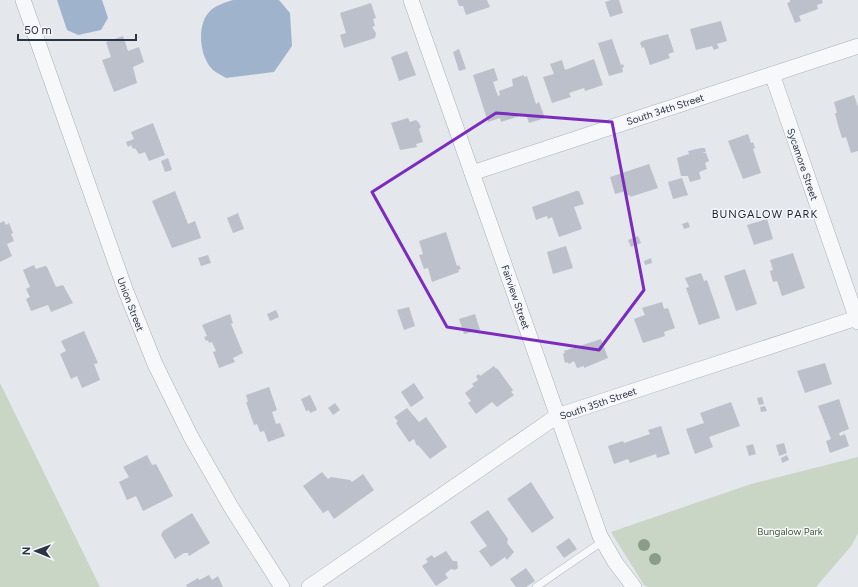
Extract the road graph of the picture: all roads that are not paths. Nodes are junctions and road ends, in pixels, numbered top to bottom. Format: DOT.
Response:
graph roads {
  1 [pos="23,0"];
  2 [pos="412,0"];
  3 [pos="858,46"];
  4 [pos="772,74"];
  5 [pos="472,173"];
  6 [pos="857,320"];
  7 [pos="558,416"];
  8 [pos="603,542"];
  9 [pos="282,587"];
  10 [pos="309,587"];
  11 [pos="536,587"];
  12 [pos="634,587"];
  1 -- 9 [label="street, Union Street"];
  2 -- 5 [label="street, Fairview Street"];
  3 -- 4 [label="street, South 34th Street"];
  4 -- 5 [label="street, South 34th Street"];
  4 -- 6 [label="street, Sycamore Street"];
  5 -- 7 [label="street, Fairview Street"];
  6 -- 7 [label="street, South 35th Street"];
  7 -- 8 [label="street, Fairview Street"];
  7 -- 10 [label="street, South 35th Street"];
  8 -- 11 [label="lane"];
  8 -- 12 [label="street, Fairview Street"];
}
